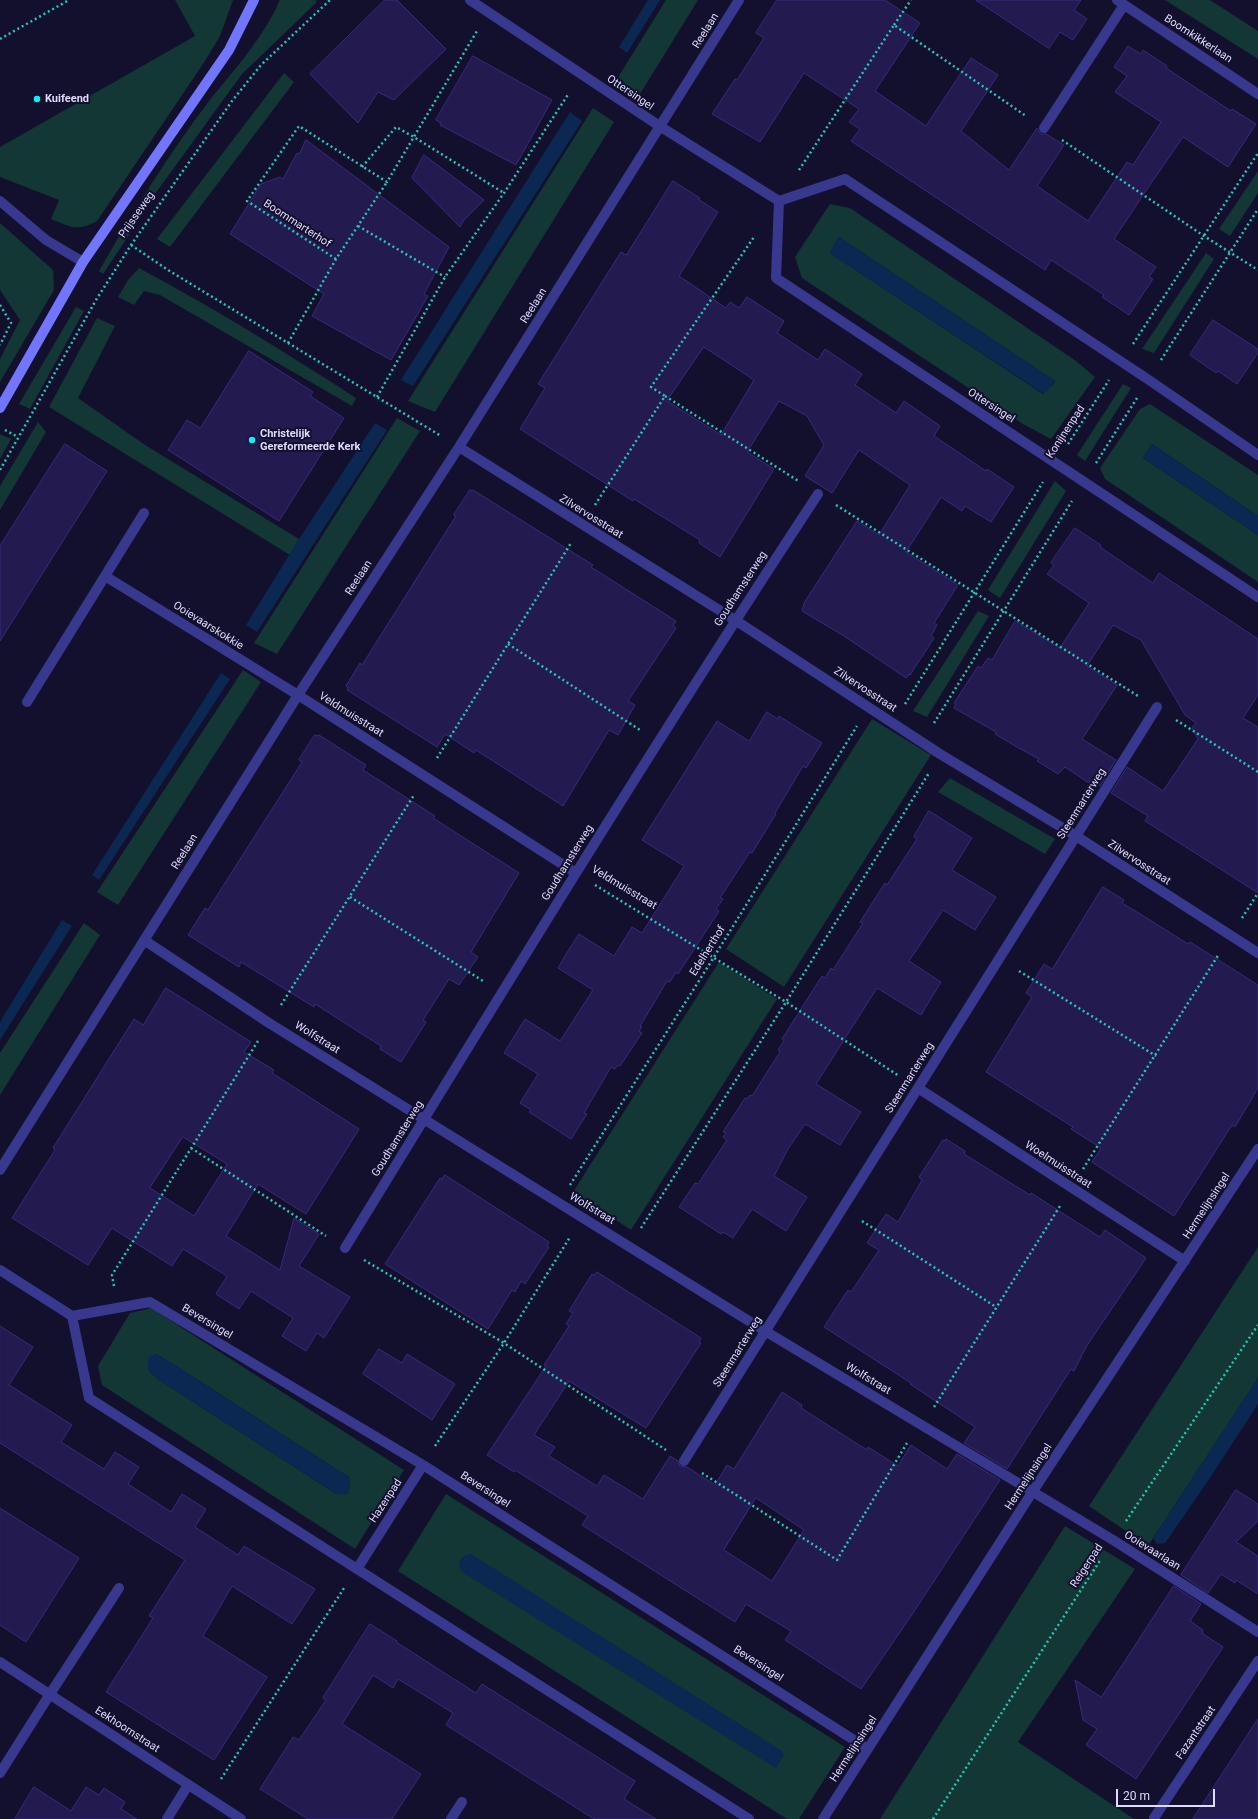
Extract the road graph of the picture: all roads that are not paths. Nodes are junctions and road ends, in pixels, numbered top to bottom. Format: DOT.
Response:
graph roads {
  1 [pos="254,0"];
  2 [pos="470,0"];
  3 [pos="739,0"];
  4 [pos="1120,3"];
  5 [pos="1258,94"];
  6 [pos="661,128"];
  7 [pos="1044,128"];
  8 [pos="0,201"];
  9 [pos="779,201"];
  10 [pos="83,262"];
  11 [pos="0,408"];
  12 [pos="459,447"];
  13 [pos="1258,455"];
  14 [pos="818,494"];
  15 [pos="144,512"];
  16 [pos="105,576"];
  17 [pos="1258,597"];
  18 [pos="735,620"];
  19 [pos="298,695"];
  20 [pos="27,702"];
  21 [pos="1157,707"];
  22 [pos="1076,836"];
  23 [pos="576,873"];
  24 [pos="144,940"];
  25 [pos="1258,953"];
  26 [pos="918,1088"];
  27 [pos="425,1118"];
  28 [pos="1258,1149"];
  29 [pos="0,1170"];
  30 [pos="345,1248"];
  31 [pos="1185,1261"];
  32 [pos="0,1270"];
  33 [pos="72,1316"];
  34 [pos="765,1331"];
  35 [pos="684,1461"];
  36 [pos="423,1465"];
  37 [pos="1033,1491"];
  38 [pos="357,1569"];
  39 [pos="119,1588"];
  40 [pos="1258,1632"];
  41 [pos="1258,1661"];
  42 [pos="0,1662"];
  43 [pos="50,1694"];
  44 [pos="868,1749"];
  45 [pos="0,1773"];
  46 [pos="188,1785"];
  47 [pos="462,1802"];
  48 [pos="1154,1818"];
  49 [pos="166,1819"];
  50 [pos="241,1819"];
  51 [pos="451,1819"];
  52 [pos="749,1819"];
  53 [pos="822,1819"];
  1 -- 10 [label="street, Prijsseweg"];
  2 -- 6 [label="street, Ottersingel"];
  3 -- 6 [label="street, Reelaan"];
  4 -- 5 [label="street, Boomkikkerlaan"];
  4 -- 7 [label="street, Boomkikkerlaan"];
  6 -- 9 [label="street, Ottersingel"];
  6 -- 12 [label="street, Reelaan"];
  8 -- 10 [label="street"];
  9 -- 13 [label="street"];
  9 -- 17 [label="street, Ottersingel"];
  10 -- 11 [label="street, Prijsseweg"];
  12 -- 18 [label="street, Zilvervosstraat"];
  12 -- 19 [label="street, Reelaan"];
  14 -- 18 [label="street, Goudhamsterweg"];
  15 -- 16 [label="street"];
  16 -- 19 [label="street, Ooievaarskokkie"];
  16 -- 20 [label="street"];
  18 -- 22 [label="street, Zilvervosstraat"];
  18 -- 23 [label="street, Goudhamsterweg"];
  19 -- 23 [label="street, Veldmuisstraat"];
  19 -- 24 [label="street, Reelaan"];
  21 -- 22 [label="street, Steenmarterweg"];
  22 -- 25 [label="street, Zilvervosstraat"];
  22 -- 26 [label="street, Steenmarterweg"];
  23 -- 27 [label="street, Goudhamsterweg"];
  24 -- 27 [label="street, Wolfstraat"];
  24 -- 29 [label="street, Reelaan"];
  26 -- 31 [label="street, Woelmuisstraat"];
  26 -- 34 [label="street, Steenmarterweg"];
  27 -- 30 [label="street, Goudhamsterweg"];
  27 -- 34 [label="street, Wolfstraat"];
  28 -- 31 [label="street, Hermelijnsingel"];
  31 -- 37 [label="street, Hermelijnsingel"];
  32 -- 33 [label="street"];
  33 -- 36 [label="street, Beversingel"];
  33 -- 38 [label="street"];
  34 -- 35 [label="street, Steenmarterweg"];
  34 -- 37 [label="street, Wolfstraat"];
  36 -- 38 [label="street, Hazenpad"];
  36 -- 44 [label="street, Beversingel"];
  37 -- 40 [label="street, Ooievaarlaan"];
  37 -- 44 [label="street, Hermelijnsingel"];
  38 -- 52 [label="street"];
  39 -- 43 [label="street"];
  41 -- 48 [label="street, Fazantstraat"];
  42 -- 43 [label="street, Eekhoornstraat"];
  43 -- 45 [label="street"];
  43 -- 46 [label="street, Eekhoornstraat"];
  44 -- 53 [label="street, Hermelijnsingel"];
  46 -- 49 [label="street"];
  46 -- 50 [label="street, Eekhoornstraat"];
  47 -- 51 [label="street"];
}
